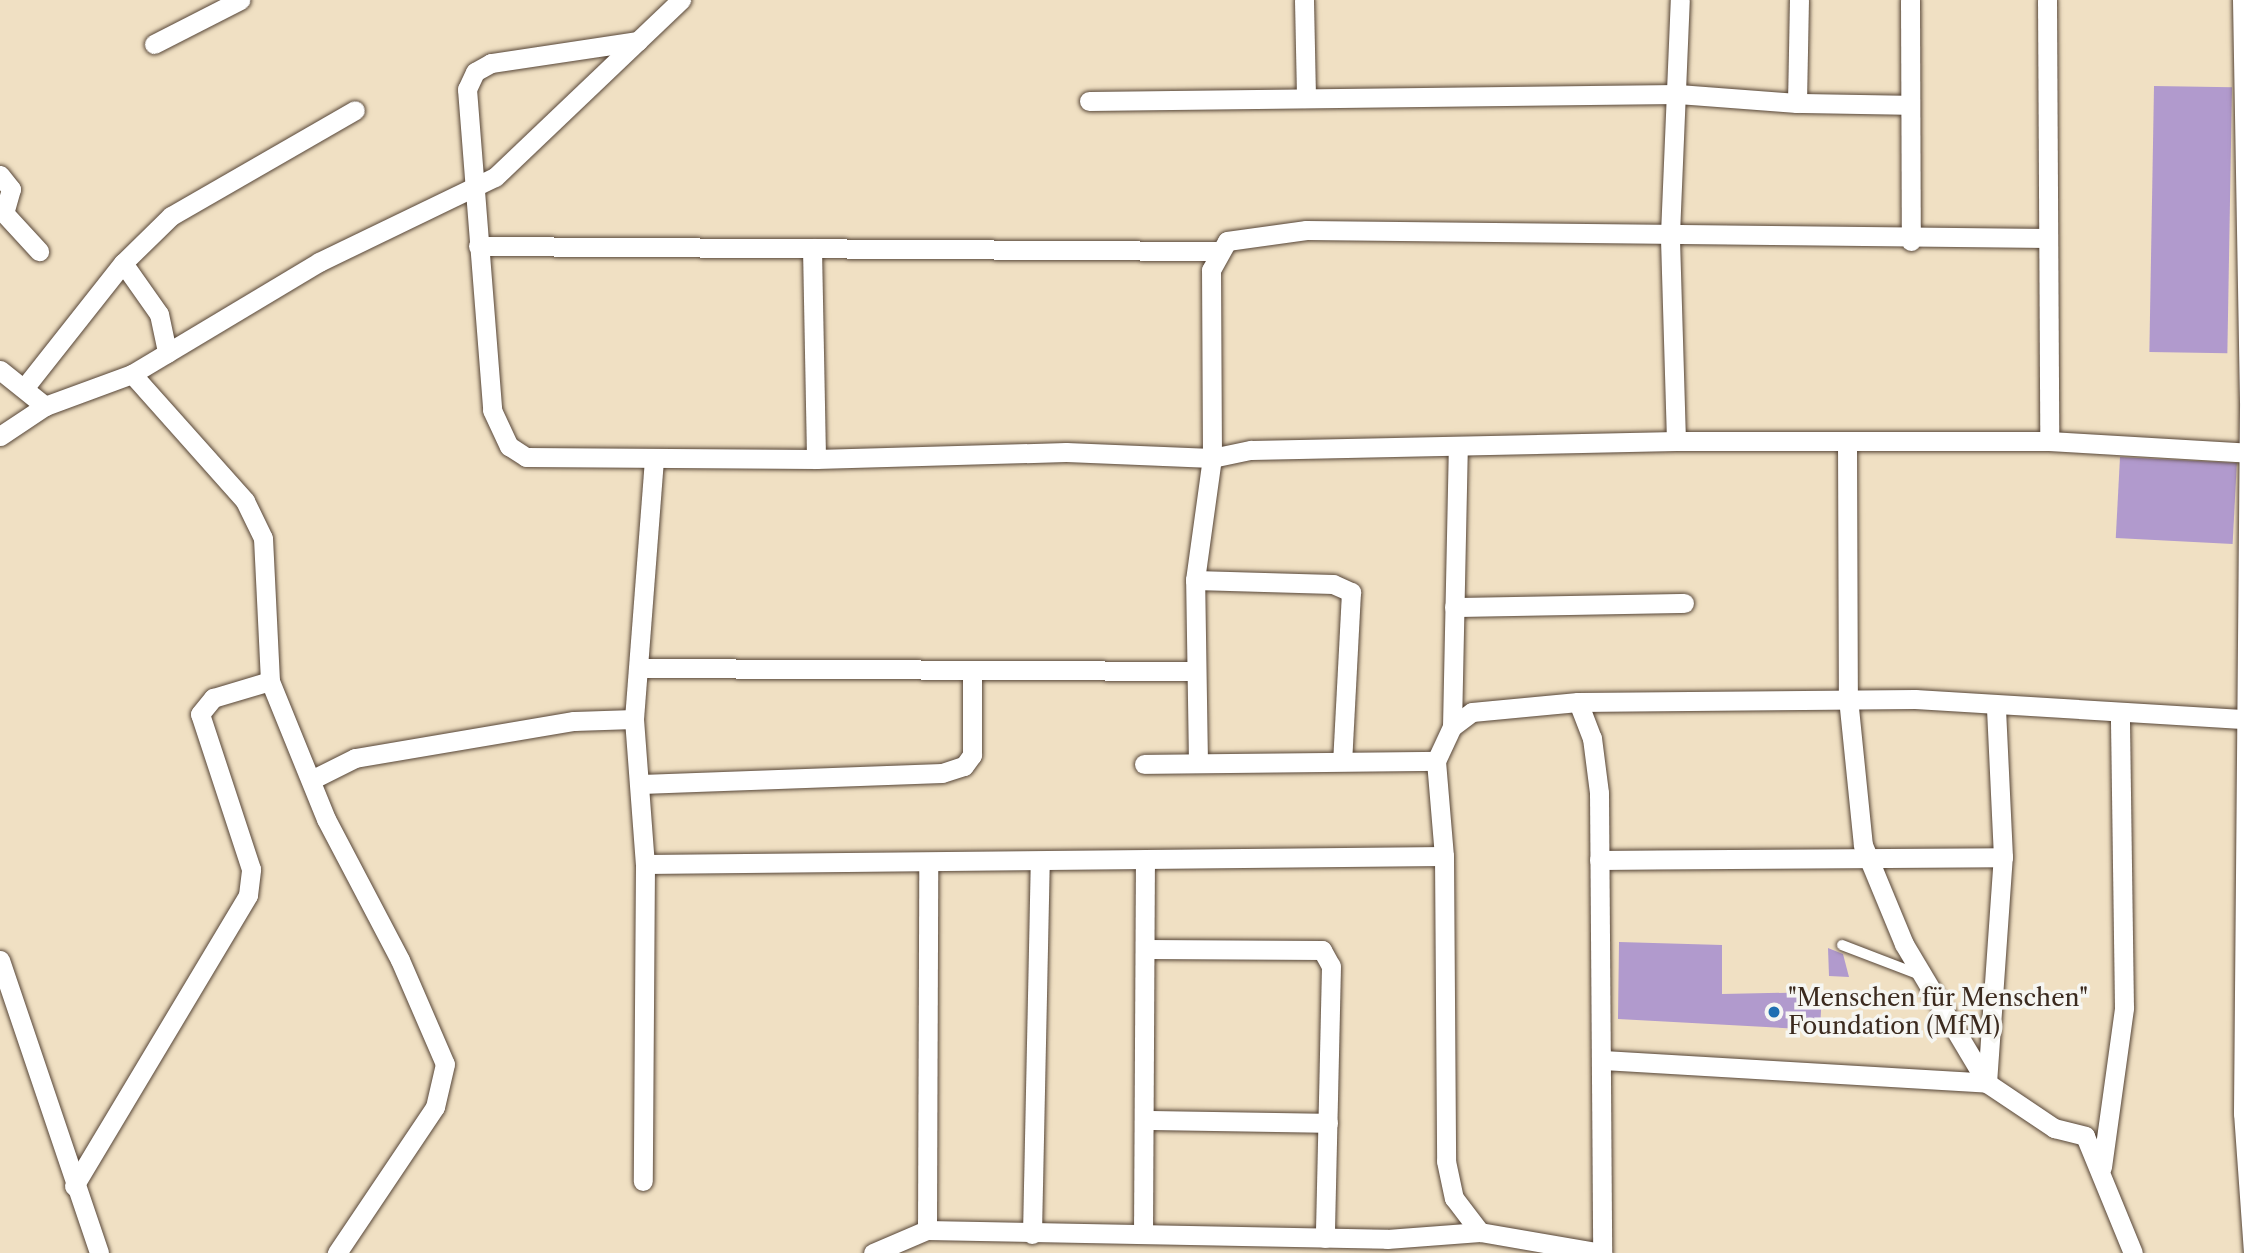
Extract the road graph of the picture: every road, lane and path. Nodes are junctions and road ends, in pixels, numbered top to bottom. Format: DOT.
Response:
graph roads {
  1 [pos="240,0"];
  2 [pos="681,0"];
  3 [pos="1304,0"];
  4 [pos="1680,0"];
  5 [pos="1799,0"];
  6 [pos="1909,0"];
  7 [pos="2047,0"];
  8 [pos="2247,0"];
  9 [pos="638,41"];
  10 [pos="154,44"];
  11 [pos="1678,94"];
  12 [pos="1306,98"];
  13 [pos="1089,101"];
  14 [pos="1797,103"];
  15 [pos="1909,105"];
  16 [pos="355,110"];
  17 [pos="0,175"];
  18 [pos="473,190"];
  19 [pos="1670,234"];
  20 [pos="2048,238"];
  21 [pos="1911,241"];
  22 [pos="478,246"];
  23 [pos="813,248"];
  24 [pos="39,251"];
  25 [pos="1217,251"];
  26 [pos="123,263"];
  27 [pos="167,353"];
  28 [pos="0,370"];
  29 [pos="132,374"];
  30 [pos="25,387"];
  31 [pos="45,406"];
  32 [pos="0,436"];
  33 [pos="1676,441"];
  34 [pos="1846,441"];
  35 [pos="2049,442"];
  36 [pos="1458,447"];
  37 [pos="2253,453"];
  38 [pos="1212,458"];
  39 [pos="816,459"];
  40 [pos="654,460"];
  41 [pos="1195,580"];
  42 [pos="1684,603"];
  43 [pos="1454,607"];
  44 [pos="641,668"];
  45 [pos="972,670"];
  46 [pos="1196,671"];
  47 [pos="270,681"];
  48 [pos="1848,698"];
  49 [pos="1578,702"];
  50 [pos="1996,709"];
  51 [pos="2120,712"];
  52 [pos="634,719"];
  53 [pos="2254,719"];
  54 [pos="1452,726"];
  55 [pos="1342,761"];
  56 [pos="1436,761"];
  57 [pos="1198,763"];
  58 [pos="1144,764"];
  59 [pos="313,779"];
  60 [pos="641,784"];
  61 [pos="1867,854"];
  62 [pos="1444,856"];
  63 [pos="2003,857"];
  64 [pos="1145,859"];
  65 [pos="1599,860"];
  66 [pos="1040,861"];
  67 [pos="928,862"];
  68 [pos="645,864"];
  69 [pos="1842,945"];
  70 [pos="1147,949"];
  71 [pos="0,960"];
  72 [pos="1927,977"];
  73 [pos="1604,1060"];
  74 [pos="1987,1083"];
  75 [pos="1144,1120"];
  76 [pos="1328,1122"];
  77 [pos="2102,1167"];
  78 [pos="643,1181"];
  79 [pos="74,1186"];
  80 [pos="928,1230"];
  81 [pos="1480,1232"];
  82 [pos="1032,1234"];
  83 [pos="1143,1234"];
  84 [pos="1325,1238"];
  85 [pos="99,1253"];
  86 [pos="337,1253"];
  87 [pos="873,1253"];
  88 [pos="1602,1253"];
  89 [pos="2133,1253"];
  90 [pos="2258,1253"];
  1 -- 10 [label="street"];
  2 -- 9 [label="street"];
  3 -- 12 [label="street"];
  4 -- 11 [label="street"];
  5 -- 14 [label="street"];
  6 -- 15 [label="street"];
  7 -- 20 [label="street"];
  8 -- 37 [label="main road"];
  9 -- 18 [label="street"];
  9 -- 18 [label="street"];
  11 -- 12 [label="street"];
  11 -- 14 [label="street"];
  11 -- 19 [label="street"];
  12 -- 13 [label="street"];
  14 -- 15 [label="street"];
  15 -- 21 [label="street"];
  16 -- 26 [label="street"];
  17 -- 24 [label="street"];
  18 -- 22 [label="street"];
  18 -- 27 [label="street"];
  19 -- 21 [label="street"];
  19 -- 25 [label="street"];
  19 -- 33 [label="street"];
  20 -- 21 [label="street"];
  20 -- 35 [label="street"];
  22 -- 23 [label="street"];
  22 -- 40 [label="street"];
  23 -- 25 [label="street"];
  23 -- 39 [label="street"];
  25 -- 38 [label="street"];
  26 -- 27 [label="street"];
  26 -- 30 [label="street"];
  27 -- 29 [label="street"];
  28 -- 30 [label="street"];
  29 -- 31 [label="street"];
  29 -- 47 [label="street"];
  30 -- 31 [label="street"];
  31 -- 32 [label="street"];
  33 -- 34 [label="street"];
  33 -- 36 [label="street"];
  34 -- 35 [label="street"];
  34 -- 48 [label="street"];
  35 -- 37 [label="street"];
  36 -- 38 [label="street"];
  36 -- 43 [label="street"];
  37 -- 53 [label="main road"];
  38 -- 39 [label="street"];
  38 -- 41 [label="street"];
  39 -- 40 [label="street"];
  40 -- 44 [label="street"];
  41 -- 46 [label="street"];
  41 -- 55 [label="street"];
  42 -- 43 [label="street"];
  43 -- 54 [label="street"];
  44 -- 45 [label="street"];
  44 -- 52 [label="street"];
  45 -- 46 [label="street"];
  45 -- 60 [label="street"];
  46 -- 57 [label="street"];
  47 -- 59 [label="street"];
  47 -- 79 [label="street"];
  48 -- 49 [label="street"];
  48 -- 50 [label="street"];
  48 -- 61 [label="street"];
  49 -- 54 [label="street"];
  49 -- 65 [label="street"];
  50 -- 51 [label="street"];
  50 -- 63 [label="street"];
  51 -- 53 [label="street"];
  51 -- 77 [label="street"];
  52 -- 59 [label="street"];
  52 -- 60 [label="street"];
  53 -- 90 [label="main road"];
  54 -- 56 [label="street"];
  55 -- 56 [label="street"];
  55 -- 57 [label="street"];
  56 -- 62 [label="street"];
  57 -- 58 [label="street"];
  59 -- 86 [label="street"];
  60 -- 68 [label="street"];
  61 -- 63 [label="street"];
  61 -- 65 [label="street"];
  61 -- 72 [label="street"];
  62 -- 64 [label="street"];
  62 -- 81 [label="street"];
  63 -- 74 [label="street"];
  64 -- 66 [label="street"];
  64 -- 70 [label="street"];
  65 -- 73 [label="street"];
  66 -- 67 [label="street"];
  66 -- 82 [label="street"];
  67 -- 68 [label="street"];
  67 -- 80 [label="street"];
  68 -- 78 [label="street"];
  69 -- 72 [label="lane"];
  70 -- 75 [label="street"];
  70 -- 76 [label="street"];
  71 -- 79 [label="street"];
  72 -- 74 [label="street"];
  73 -- 74 [label="street"];
  73 -- 88 [label="street"];
  74 -- 77 [label="street"];
  75 -- 76 [label="street"];
  75 -- 83 [label="street"];
  76 -- 84 [label="street"];
  77 -- 89 [label="street"];
  79 -- 85 [label="street"];
  80 -- 82 [label="street"];
  80 -- 87 [label="street"];
  81 -- 84 [label="street"];
  81 -- 88 [label="street"];
  82 -- 83 [label="street"];
  83 -- 84 [label="street"];
}
